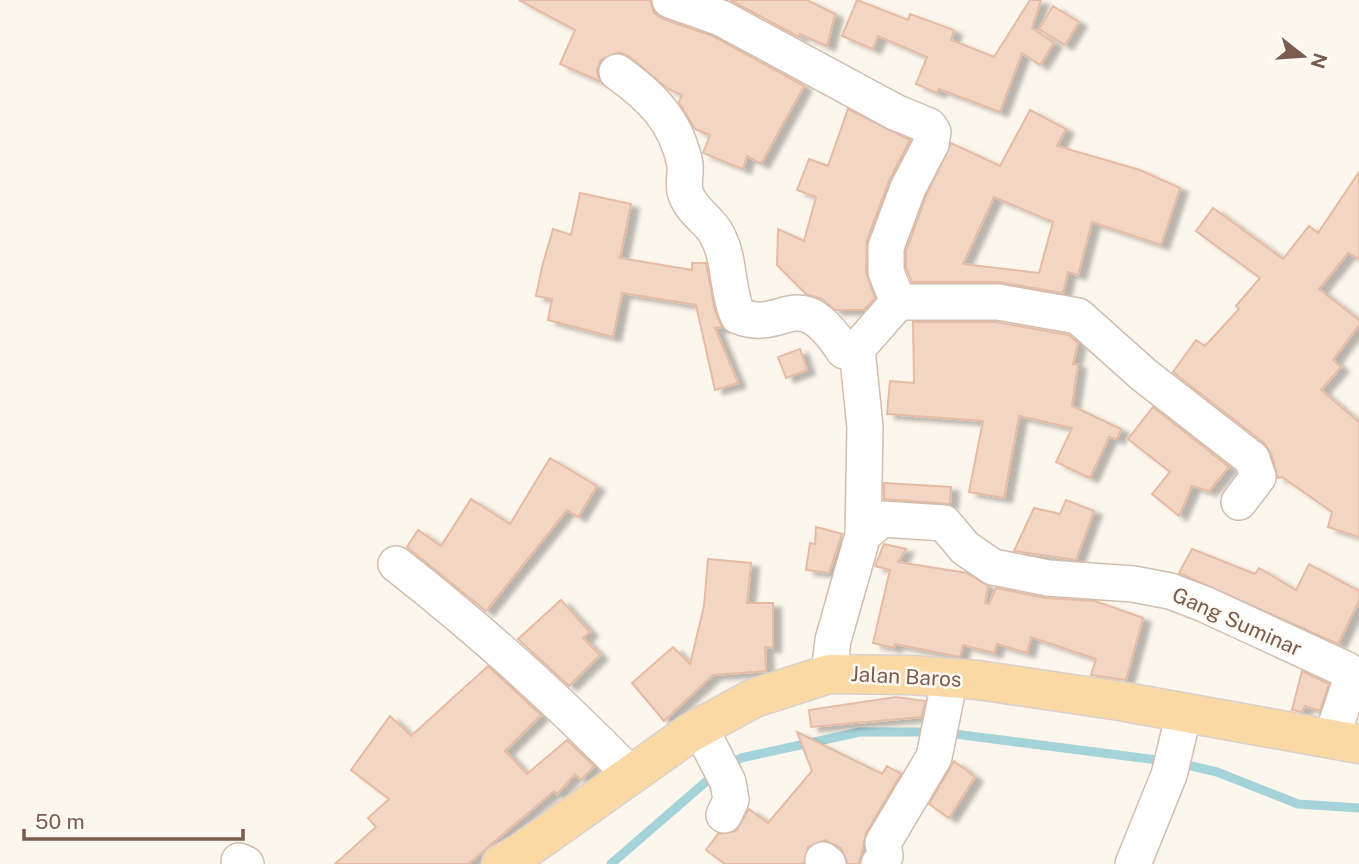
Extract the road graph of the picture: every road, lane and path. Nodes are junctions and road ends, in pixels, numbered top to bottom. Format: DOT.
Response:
graph roads {
  1 [pos="670,0"];
  2 [pos="617,72"];
  3 [pos="898,302"];
  4 [pos="857,349"];
  5 [pos="1239,502"];
  6 [pos="863,536"];
  7 [pos="396,564"];
  8 [pos="829,674"];
  9 [pos="950,678"];
  10 [pos="1181,727"];
  11 [pos="706,739"];
  12 [pos="1345,742"];
  13 [pos="631,775"];
  14 [pos="726,799"];
  15 [pos="517,860"];
  16 [pos="879,864"];
  17 [pos="1133,864"];
  1 -- 3 [label="street"];
  2 -- 4 [label="street"];
  3 -- 4 [label="street"];
  3 -- 5 [label="street"];
  4 -- 6 [label="street"];
  6 -- 8 [label="street"];
  6 -- 12 [label="street, Gang Suminar"];
  7 -- 13 [label="street"];
  8 -- 9 [label="main road, Jalan Baros"];
  8 -- 11 [label="main road, Jalan Baros"];
  9 -- 10 [label="main road, Jalan Baros"];
  9 -- 16 [label="street"];
  10 -- 12 [label="main road, Jalan Baros"];
  10 -- 17 [label="street"];
  11 -- 13 [label="main road, Jalan Baros"];
  11 -- 14 [label="street"];
  13 -- 15 [label="main road, Jalan Baros"];
}
